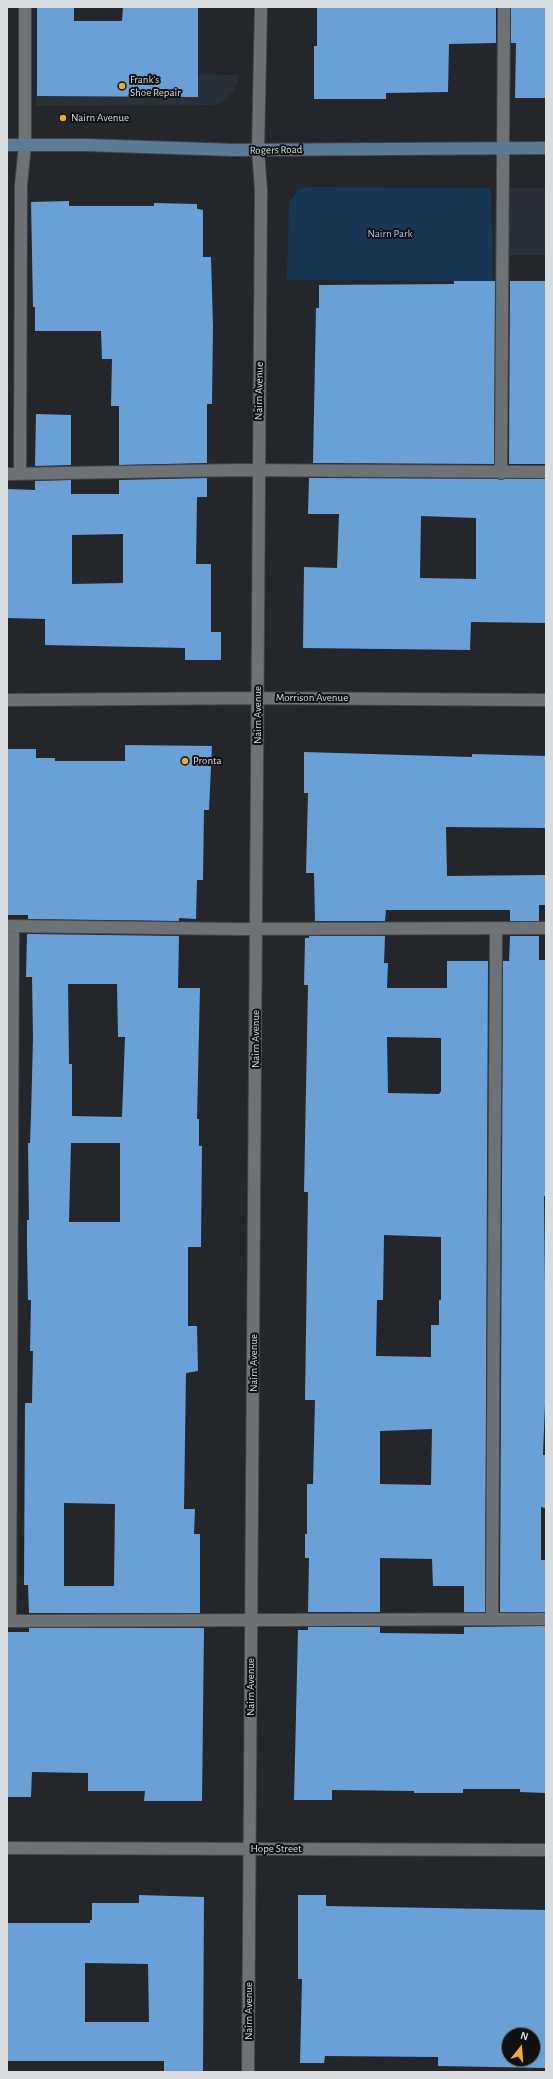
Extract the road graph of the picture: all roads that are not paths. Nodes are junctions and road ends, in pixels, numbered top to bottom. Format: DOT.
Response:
graph roads {
  1 [pos="25,7"];
  2 [pos="261,7"];
  3 [pos="504,7"];
  4 [pos="7,144"];
  5 [pos="25,145"];
  6 [pos="504,148"];
  7 [pos="546,148"];
  8 [pos="258,150"];
  9 [pos="259,471"];
  10 [pos="546,472"];
  11 [pos="501,473"];
  12 [pos="7,474"];
  13 [pos="20,474"];
  14 [pos="258,698"];
  15 [pos="7,700"];
  16 [pos="546,700"];
  17 [pos="10,926"];
  18 [pos="496,928"];
  19 [pos="546,928"];
  20 [pos="256,929"];
  21 [pos="492,1619"];
  22 [pos="546,1619"];
  23 [pos="252,1620"];
  24 [pos="8,1621"];
  25 [pos="7,1848"];
  26 [pos="251,1849"];
  27 [pos="546,1850"];
  28 [pos="248,2072"];
  1 -- 5 [label="street"];
  2 -- 8 [label="street, Nairn Avenue"];
  3 -- 6 [label="street"];
  4 -- 5 [label="street, Rogers Road"];
  5 -- 8 [label="street, Rogers Road"];
  5 -- 13 [label="street"];
  6 -- 7 [label="street, Rogers Road"];
  6 -- 8 [label="street, Rogers Road"];
  6 -- 11 [label="street"];
  8 -- 9 [label="street, Nairn Avenue"];
  9 -- 11 [label="street"];
  9 -- 13 [label="street"];
  9 -- 14 [label="street, Nairn Avenue"];
  10 -- 11 [label="street"];
  12 -- 13 [label="street"];
  14 -- 15 [label="street, Morrison Avenue"];
  14 -- 16 [label="street, Morrison Avenue"];
  14 -- 20 [label="street, Nairn Avenue"];
  17 -- 20 [label="street"];
  17 -- 24 [label="street"];
  18 -- 19 [label="street"];
  18 -- 20 [label="street"];
  18 -- 21 [label="street"];
  20 -- 23 [label="street, Nairn Avenue"];
  21 -- 22 [label="street"];
  21 -- 23 [label="street"];
  23 -- 24 [label="street"];
  23 -- 26 [label="street, Nairn Avenue"];
  25 -- 26 [label="street, Hope Street"];
  26 -- 27 [label="street, Hope Street"];
  26 -- 28 [label="street, Nairn Avenue"];
}
